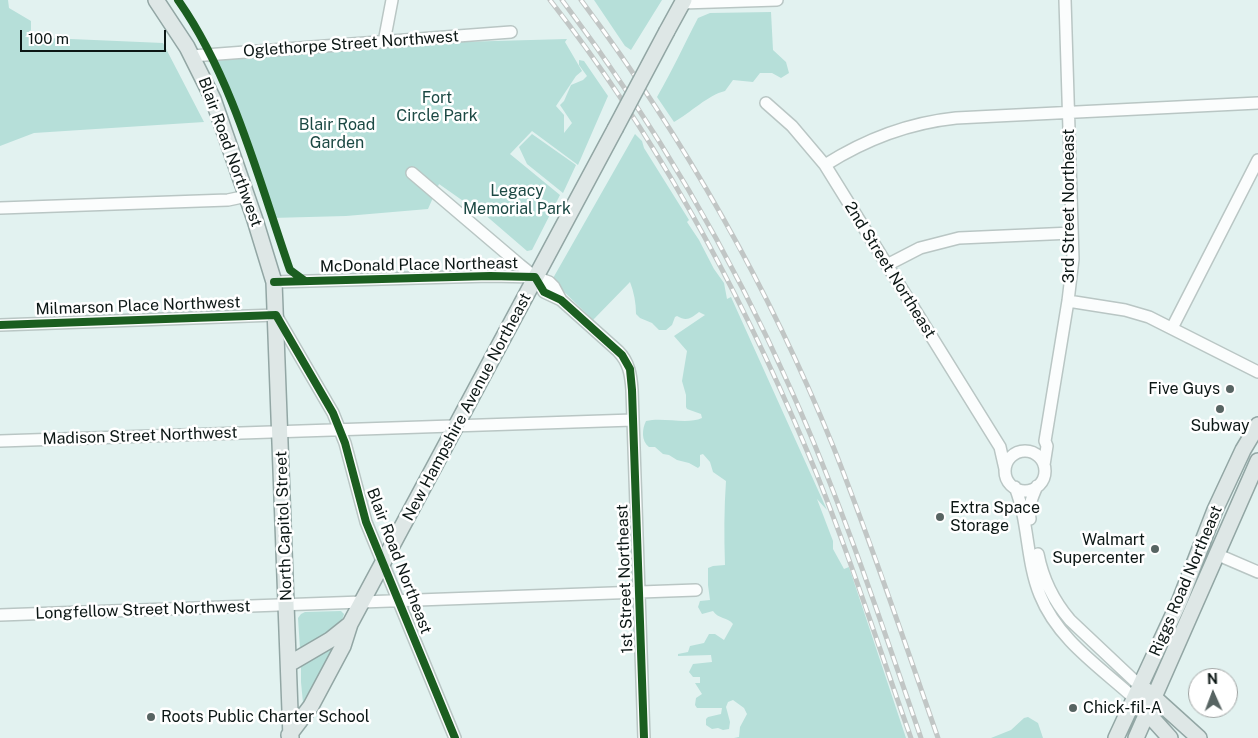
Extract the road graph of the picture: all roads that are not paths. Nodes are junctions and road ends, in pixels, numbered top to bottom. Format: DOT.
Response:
graph roads {
  1 [pos="156,0"];
  2 [pos="392,0"];
  3 [pos="767,0"];
  4 [pos="777,0"];
  5 [pos="1065,0"];
  6 [pos="683,2"];
  7 [pos="511,32"];
  8 [pos="384,42"];
  9 [pos="192,56"];
  10 [pos="766,103"];
  11 [pos="1258,103"];
  12 [pos="1068,114"];
  13 [pos="1258,160"];
  14 [pos="825,165"];
  15 [pos="412,173"];
  16 [pos="247,196"];
  17 [pos="0,208"];
  18 [pos="1072,233"];
  19 [pos="887,265"];
  20 [pos="535,276"];
  21 [pos="274,282"];
  22 [pos="1068,301"];
  23 [pos="276,315"];
  24 [pos="0,325"];
  25 [pos="1172,328"];
  26 [pos="1258,372"];
  27 [pos="633,420"];
  28 [pos="1258,425"];
  29 [pos="457,426"];
  30 [pos="341,429"];
  31 [pos="280,431"];
  32 [pos="0,441"];
  33 [pos="1045,441"];
  34 [pos="1000,447"];
  35 [pos="1023,452"];
  36 [pos="1258,461"];
  37 [pos="1044,465"];
  38 [pos="1005,469"];
  39 [pos="1037,486"];
  40 [pos="1015,487"];
  41 [pos="1216,554"];
  42 [pos="384,564"];
  43 [pos="1258,572"];
  44 [pos="696,590"];
  45 [pos="640,592"];
  46 [pos="399,601"];
  47 [pos="363,602"];
  48 [pos="287,605"];
  49 [pos="0,615"];
  50 [pos="350,624"];
  51 [pos="289,664"];
  52 [pos="1137,692"];
  53 [pos="1153,697"];
  54 [pos="1147,713"];
  55 [pos="289,736"];
  56 [pos="455,738"];
  57 [pos="644,738"];
  58 [pos="1116,738"];
  59 [pos="1136,738"];
  60 [pos="1170,738"];
  61 [pos="1198,738"];
  1 -- 9 [label="main road, Blair Road Northwest"];
  2 -- 8 [label="street"];
  3 -- 4 [label="street"];
  3 -- 6 [label="street"];
  5 -- 12 [label="street, 3rd Street Northeast"];
  6 -- 20 [label="main road, New Hampshire Avenue Northeast, bridge"];
  7 -- 8 [label="street, Oglethorpe Street Northwest"];
  8 -- 9 [label="street, Oglethorpe Street Northwest"];
  9 -- 16 [label="main road, Blair Road Northwest"];
  10 -- 14 [label="street, 2nd Street Northeast"];
  11 -- 12 [label="street"];
  12 -- 14 [label="street"];
  12 -- 18 [label="street, 3rd Street Northeast"];
  13 -- 25 [label="street"];
  14 -- 19 [label="street, 2nd Street Northeast"];
  15 -- 20 [label="street, 1st Street Northeast"];
  16 -- 17 [label="street"];
  16 -- 21 [label="main road, Blair Road Northwest"];
  18 -- 19 [label="street"];
  18 -- 22 [label="street, 3rd Street Northeast"];
  19 -- 34 [label="street, 2nd Street Northeast"];
  20 -- 21 [label="street, McDonald Place Northeast"];
  20 -- 27 [label="street, 1st Street Northeast"];
  20 -- 29 [label="main road, New Hampshire Avenue Northeast"];
  21 -- 23 [label="main road, Blair Road Northwest"];
  22 -- 25 [label="street"];
  22 -- 33 [label="street, 3rd Street Northeast"];
  23 -- 24 [label="street, Milmarson Place Northwest"];
  23 -- 30 [label="street, Blair Road Northeast"];
  23 -- 31 [label="main road, North Capitol Street"];
  25 -- 26 [label="street"];
  27 -- 29 [label="street, Madison Street Northwest"];
  27 -- 45 [label="street, 1st Street Northeast"];
  28 -- 52 [label="main road, Riggs Road Northeast"];
  29 -- 30 [label="street, Madison Street Northwest"];
  29 -- 42 [label="main road, New Hampshire Avenue Northeast"];
  30 -- 31 [label="street, Madison Street Northwest"];
  30 -- 42 [label="street, Blair Road Northeast"];
  31 -- 32 [label="street, Madison Street Northwest"];
  31 -- 48 [label="main road, North Capitol Street"];
  33 -- 35 [label="street"];
  33 -- 37 [label="street, 3rd Street Northeast"];
  34 -- 35 [label="street"];
  34 -- 38 [label="street, 2nd Street Northeast"];
  35 -- 37 [label="street"];
  35 -- 38 [label="street"];
  36 -- 41 [label="main road, Riggs Road Northeast"];
  37 -- 39 [label="street"];
  38 -- 40 [label="street"];
  39 -- 40 [label="street"];
  39 -- 52 [label="street"];
  40 -- 52 [label="street"];
  41 -- 43 [label="street"];
  41 -- 53 [label="main road, Riggs Road Northeast"];
  42 -- 46 [label="street, Blair Road Northeast"];
  42 -- 47 [label="main road, New Hampshire Avenue Northeast"];
  44 -- 45 [label="street, Longfellow Street Northwest"];
  45 -- 46 [label="street, Longfellow Street Northwest"];
  45 -- 57 [label="street, 1st Street Northeast"];
  46 -- 47 [label="street, Longfellow Street Northwest"];
  46 -- 56 [label="street, Blair Road Northeast"];
  47 -- 48 [label="street, Longfellow Street Northwest"];
  47 -- 50 [label="main road, New Hampshire Avenue Northeast"];
  48 -- 49 [label="street, Longfellow Street Northwest"];
  48 -- 51 [label="main road, North Capitol Street"];
  50 -- 51 [label="main road"];
  50 -- 55 [label="main road, New Hampshire Avenue Northeast"];
  51 -- 55 [label="main road, North Capitol Street"];
  52 -- 53 [label="main road"];
  52 -- 54 [label="main road"];
  52 -- 58 [label="main road, Riggs Road Northeast"];
  53 -- 54 [label="main road, Riggs Road Northeast"];
  53 -- 61 [label="main road"];
  54 -- 59 [label="main road, Riggs Road Northeast"];
  54 -- 60 [label="main road"];
}
